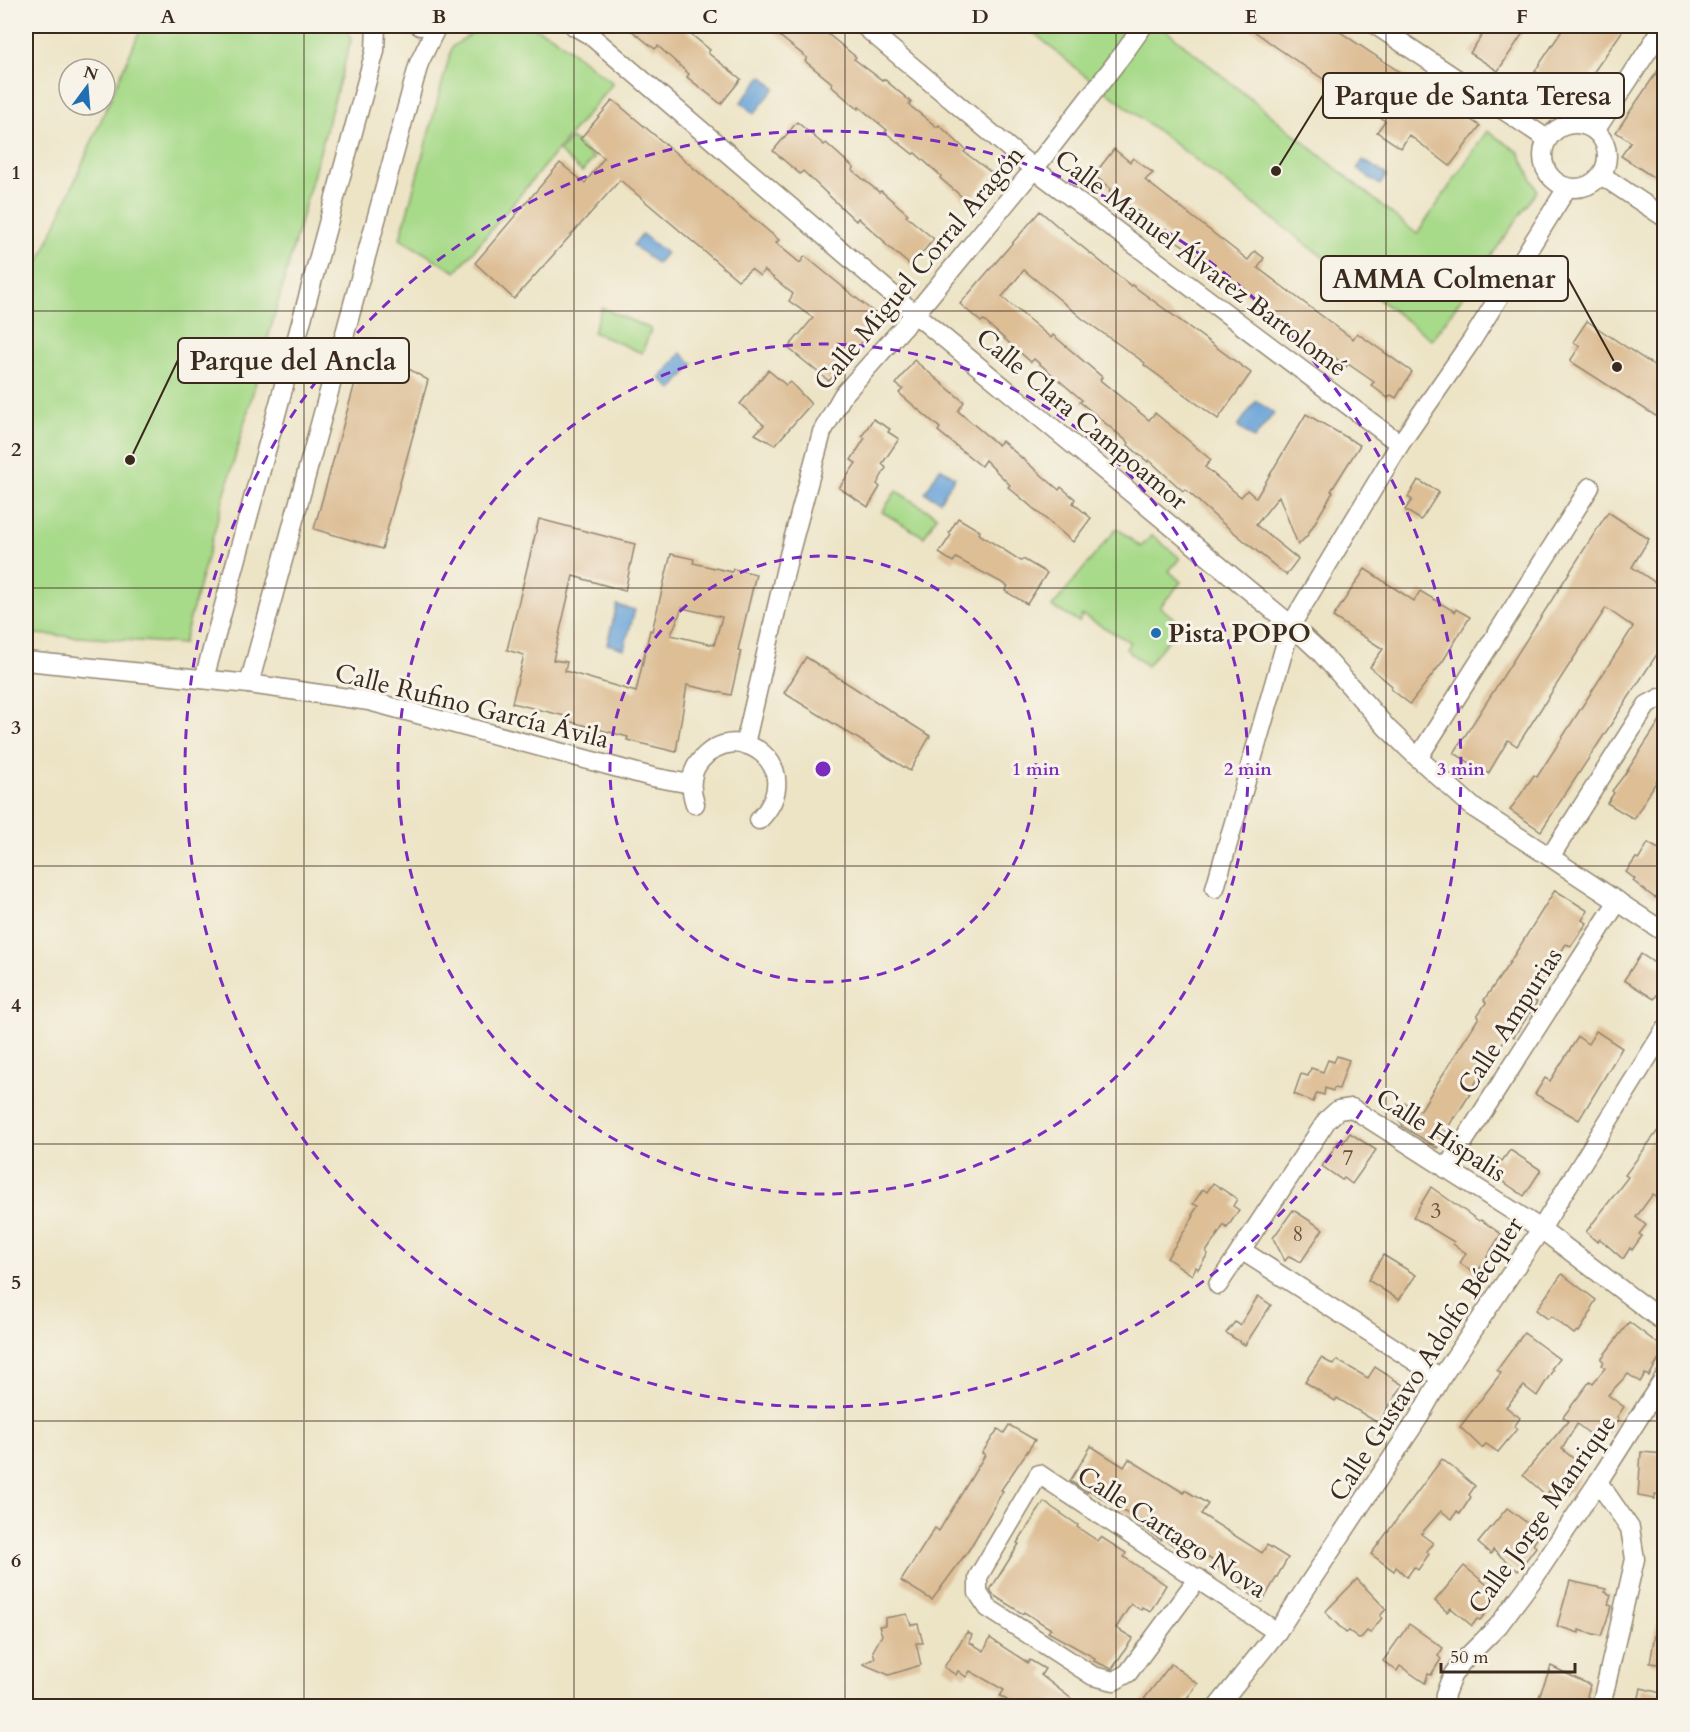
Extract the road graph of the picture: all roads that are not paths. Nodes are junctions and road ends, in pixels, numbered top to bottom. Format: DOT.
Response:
graph roads {
  1 [pos="376,26"];
  2 [pos="437,26"];
  3 [pos="574,26"];
  4 [pos="864,26"];
  5 [pos="1143,26"];
  6 [pos="1377,26"];
  7 [pos="1665,26"];
  8 [pos="1595,131"];
  9 [pos="1547,139"];
  10 [pos="1034,169"];
  11 [pos="1601,175"];
  12 [pos="1567,188"];
  13 [pos="1665,217"];
  14 [pos="915,314"];
  15 [pos="1400,444"];
  16 [pos="1590,488"];
  17 [pos="1292,625"];
  18 [pos="26,662"];
  19 [pos="204,680"];
  20 [pos="249,684"];
  21 [pos="1665,699"];
  22 [pos="745,744"];
  23 [pos="1418,758"];
  24 [pos="691,784"];
  25 [pos="695,804"];
  26 [pos="759,820"];
  27 [pos="1550,856"];
  28 [pos="1215,888"];
  29 [pos="1618,901"];
  30 [pos="1665,932"];
  31 [pos="1665,1031"];
  32 [pos="1446,1168"];
  33 [pos="1541,1229"];
  34 [pos="1241,1250"];
  35 [pos="1218,1284"];
  36 [pos="1665,1322"];
  37 [pos="1440,1378"];
  38 [pos="1665,1378"];
  39 [pos="1598,1482"];
  40 [pos="1198,1578"];
  41 [pos="1277,1632"];
  42 [pos="1218,1707"];
  43 [pos="1444,1707"];
  44 [pos="1601,1707"];
  1 -- 19 [label="street"];
  2 -- 20 [label="street"];
  3 -- 14 [label="street, Calle Clara Campoamor"];
  4 -- 10 [label="street, Calle Manuel Álvarez Bartolomé"];
  5 -- 10 [label="street, Calle Miguel Corral Aragón"];
  6 -- 9 [label="street"];
  7 -- 8 [label="street"];
  8 -- 9 [label="street"];
  8 -- 11 [label="street"];
  9 -- 12 [label="street"];
  10 -- 14 [label="street, Calle Miguel Corral Aragón"];
  10 -- 15 [label="street, Calle Manuel Álvarez Bartolomé"];
  11 -- 12 [label="street"];
  11 -- 13 [label="street"];
  12 -- 15 [label="street"];
  14 -- 17 [label="street, Calle Clara Campoamor"];
  14 -- 22 [label="street, Calle Miguel Corral Aragón"];
  15 -- 17 [label="street"];
  16 -- 23 [label="street"];
  17 -- 23 [label="street, Calle Clara Campoamor"];
  17 -- 28 [label="street"];
  18 -- 19 [label="street, Calle Rufino García Ávila"];
  19 -- 20 [label="street, Calle Rufino García Ávila"];
  20 -- 24 [label="street, Calle Rufino García Ávila"];
  21 -- 27 [label="street"];
  22 -- 24 [label="street"];
  22 -- 26 [label="street"];
  23 -- 27 [label="street, Calle Clara Campoamor"];
  24 -- 25 [label="street"];
  27 -- 29 [label="street, Calle Clara Campoamor"];
  29 -- 30 [label="street, Calle Clara Campoamor"];
  29 -- 32 [label="street, Calle Ampurias"];
  31 -- 33 [label="street, Calle Gustavo Adolfo Bécquer"];
  32 -- 33 [label="street, Calle Hispalis"];
  32 -- 34 [label="street, Calle Hispalis"];
  33 -- 36 [label="street, Calle Hispalis"];
  33 -- 37 [label="street, Calle Gustavo Adolfo Bécquer"];
  34 -- 35 [label="street, Calle Hispalis"];
  34 -- 37 [label="street"];
  37 -- 41 [label="street, Calle Gustavo Adolfo Bécquer"];
  38 -- 39 [label="street, Calle Jorge Manrique"];
  39 -- 43 [label="street, Calle Jorge Manrique"];
  39 -- 44 [label="street"];
  40 -- 40 [label="street, Calle Cartago Nova"];
  40 -- 41 [label="street, Calle Cartago Nova"];
  41 -- 42 [label="street, Calle Gustavo Adolfo Bécquer"];
}
